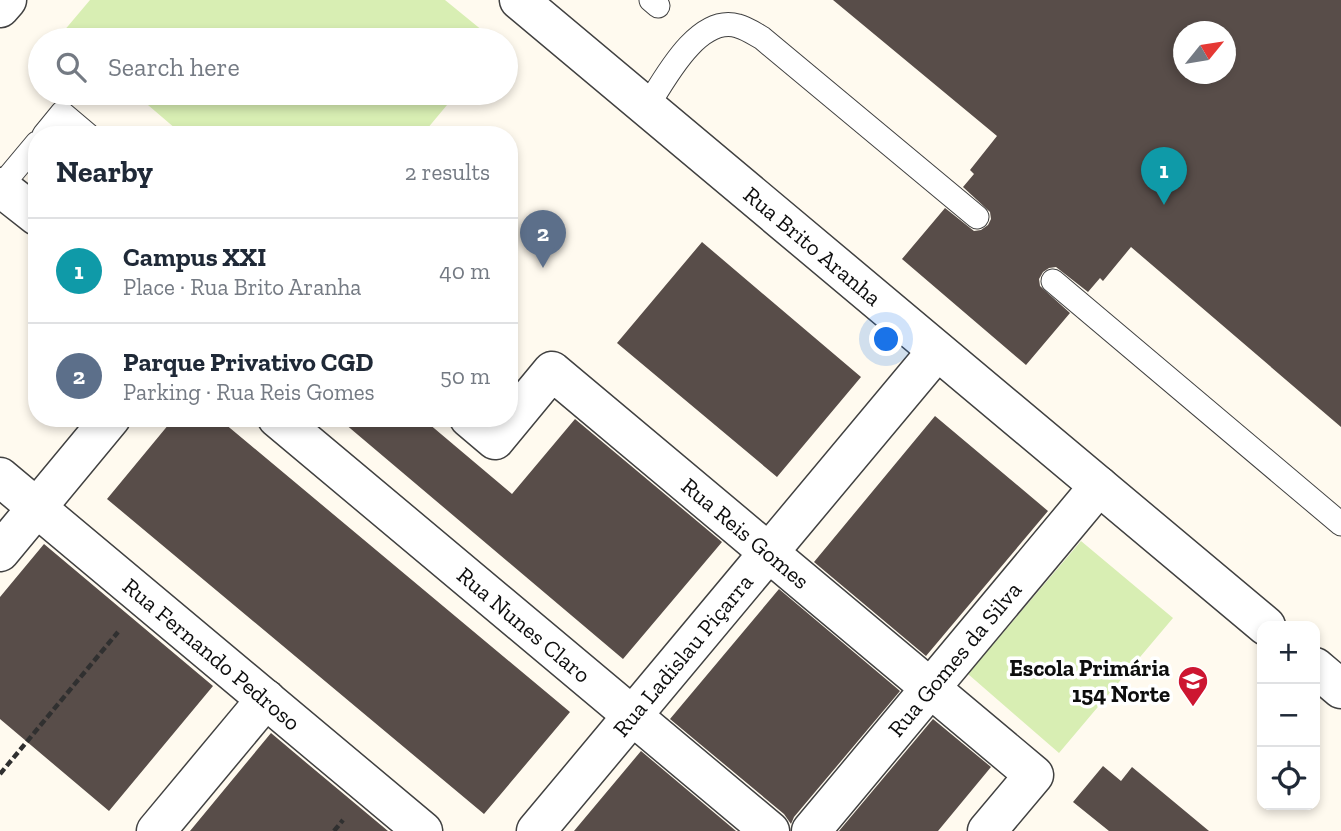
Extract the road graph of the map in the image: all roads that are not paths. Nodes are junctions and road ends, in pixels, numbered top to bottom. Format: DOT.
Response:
graph roads {
  1 [pos="7,0"];
  2 [pos="519,0"];
  3 [pos="0,8"];
  4 [pos="647,107"];
  5 [pos="51,126"];
  6 [pos="77,126"];
  7 [pos="28,154"];
  8 [pos="0,187"];
  9 [pos="28,209"];
  10 [pos="977,217"];
  11 [pos="1053,281"];
  12 [pos="937,351"];
  13 [pos="518,412"];
  14 [pos="104,427"];
  15 [pos="288,427"];
  16 [pos="480,427"];
  17 [pos="506,427"];
  18 [pos="0,477"];
  19 [pos="1099,486"];
  20 [pos="36,508"];
  21 [pos="1341,524"];
  22 [pos="0,552"];
  23 [pos="769,552"];
  24 [pos="1260,621"];
  25 [pos="1320,671"];
  26 [pos="930,688"];
  27 [pos="1341,689"];
  28 [pos="266,699"];
  29 [pos="632,716"];
  30 [pos="156,831"];
  31 [pos="423,831"];
  32 [pos="536,831"];
  33 [pos="770,831"];
  34 [pos="811,831"];
  35 [pos="987,831"];
  1 -- 3 [label="street"];
  2 -- 4 [label="street, Rua Brito Aranha"];
  4 -- 10 [label="lane"];
  4 -- 12 [label="street, Rua Brito Aranha"];
  5 -- 6 [label="lane"];
  7 -- 8 [label="lane"];
  8 -- 9 [label="street"];
  11 -- 21 [label="lane"];
  12 -- 19 [label="street, Rua Brito Aranha"];
  12 -- 23 [label="street, Rua Ladislau Piçarra"];
  13 -- 23 [label="street, Rua Reis Gomes"];
  14 -- 20 [label="street"];
  15 -- 29 [label="street, Rua Nunes Claro"];
  16 -- 17 [label="street, Rua Reis Gomes"];
  18 -- 20 [label="street, Rua Fernando Pedroso"];
  19 -- 24 [label="street, Rua Brito Aranha"];
  19 -- 26 [label="street, Rua Gomes da Silva"];
  20 -- 22 [label="street"];
  20 -- 28 [label="street, Rua Fernando Pedroso"];
  23 -- 26 [label="street, Rua Reis Gomes"];
  23 -- 29 [label="street, Rua Ladislau Piçarra"];
  25 -- 27 [label="street"];
  26 -- 34 [label="street, Rua Gomes da Silva"];
  26 -- 35 [label="street, Rua Reis Gomes"];
  28 -- 30 [label="street"];
  28 -- 31 [label="street, Rua Fernando Pedroso"];
  29 -- 32 [label="street, Rua Ladislau Piçarra"];
  29 -- 33 [label="street, Rua Nunes Claro"];
}
